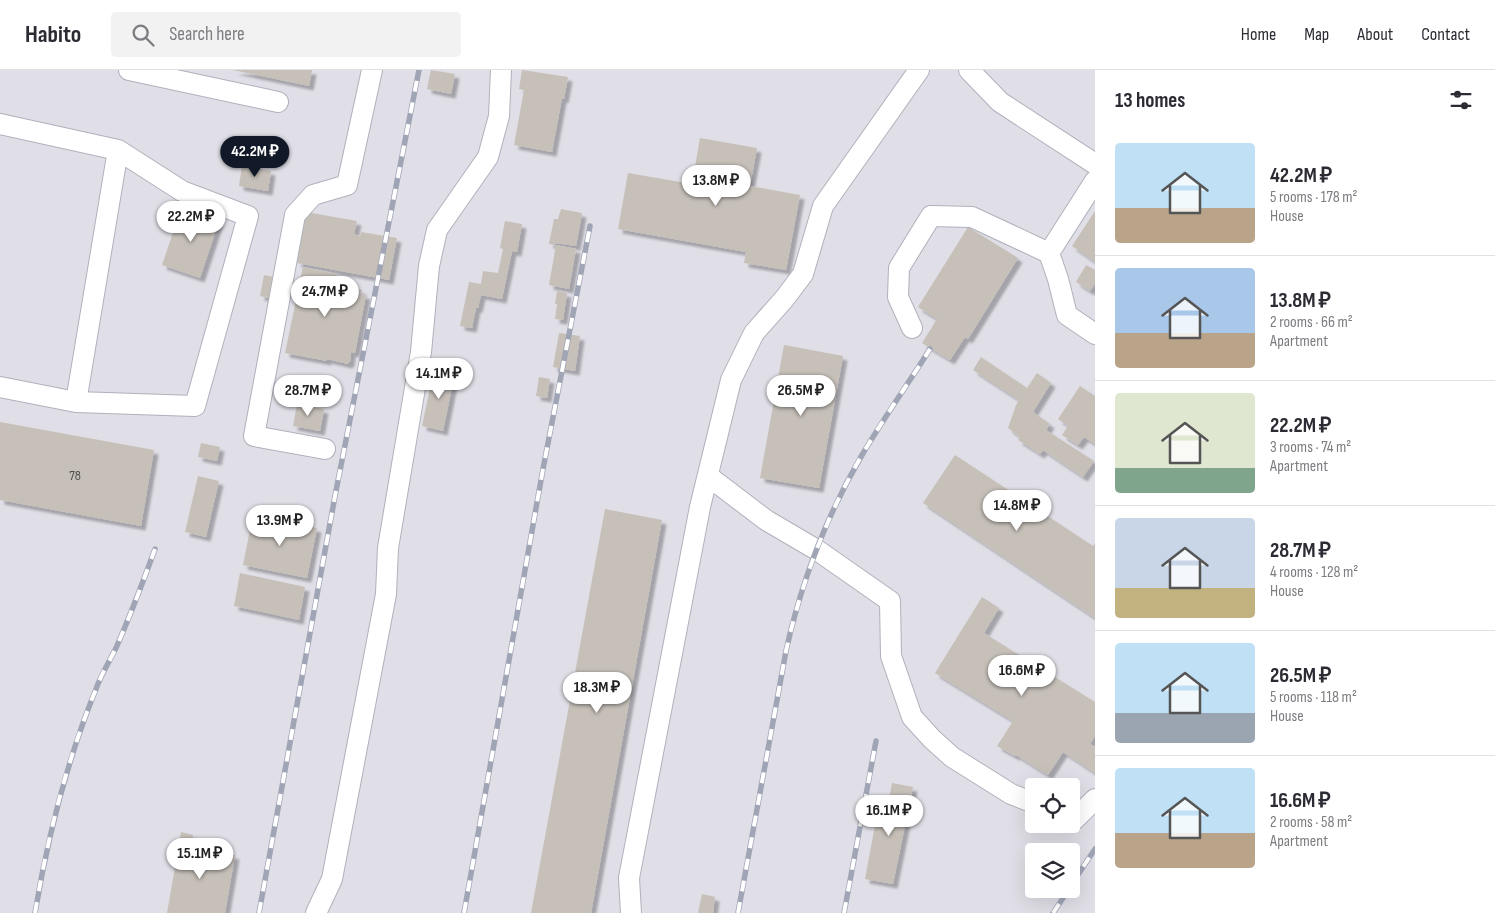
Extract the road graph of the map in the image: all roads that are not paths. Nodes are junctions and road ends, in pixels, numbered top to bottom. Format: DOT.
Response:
graph roads {
  1 [pos="129,70"];
  2 [pos="372,70"];
  3 [pos="501,70"];
  4 [pos="918,70"];
  5 [pos="969,70"];
  6 [pos="278,102"];
  7 [pos="0,124"];
  8 [pos="118,150"];
  9 [pos="1095,164"];
  10 [pos="1095,180"];
  11 [pos="1050,252"];
  12 [pos="912,328"];
  13 [pos="1095,334"];
  14 [pos="0,387"];
  15 [pos="76,402"];
  16 [pos="325,450"];
  17 [pos="708,476"];
  18 [pos="1025,799"];
  19 [pos="1095,799"];
  20 [pos="1080,814"];
  21 [pos="316,913"];
  22 [pos="631,913"];
  1 -- 6 [label="lane"];
  2 -- 16 [label="lane"];
  3 -- 21 [label="lane"];
  4 -- 17 [label="lane"];
  5 -- 9 [label="lane"];
  7 -- 8 [label="lane"];
  8 -- 15 [label="lane"];
  8 -- 15 [label="lane"];
  10 -- 11 [label="lane"];
  11 -- 12 [label="lane"];
  11 -- 13 [label="lane"];
  14 -- 15 [label="lane"];
  17 -- 18 [label="lane"];
  17 -- 22 [label="lane"];
  19 -- 20 [label="lane"];
}
